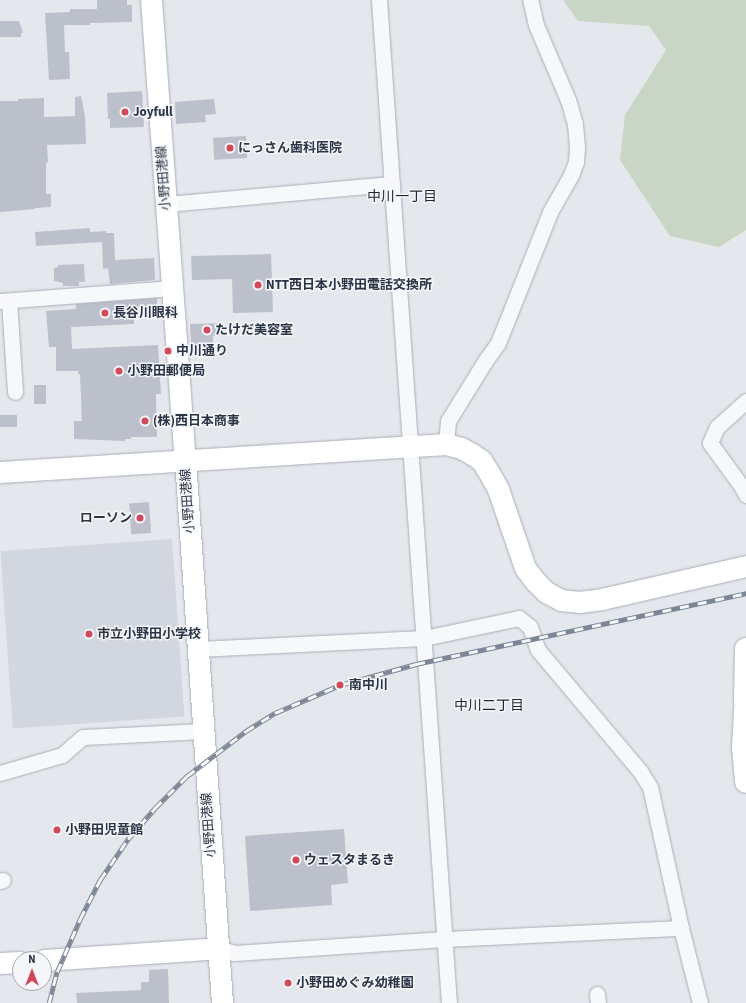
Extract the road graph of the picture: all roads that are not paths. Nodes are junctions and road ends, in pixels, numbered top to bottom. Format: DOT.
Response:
graph roads {
  1 [pos="151,0"];
  2 [pos="379,0"];
  3 [pos="530,0"];
  4 [pos="392,184"];
  5 [pos="166,204"];
  6 [pos="172,288"];
  7 [pos="5,301"];
  8 [pos="15,392"];
  9 [pos="746,401"];
  10 [pos="446,444"];
  11 [pos="410,446"];
  12 [pos="185,459"];
  13 [pos="0,472"];
  14 [pos="746,495"];
  15 [pos="744,564"];
  16 [pos="424,638"];
  17 [pos="198,648"];
  18 [pos="746,649"];
  19 [pos="745,696"];
  20 [pos="203,731"];
  21 [pos="0,774"];
  22 [pos="746,782"];
  23 [pos="681,928"];
  24 [pos="445,939"];
  25 [pos="218,948"];
  26 [pos="52,959"];
  27 [pos="12,962"];
  28 [pos="0,963"];
  29 [pos="222,1003"];
  30 [pos="449,1003"];
  31 [pos="700,1003"];
  1 -- 5 [label="street, 小野田港線"];
  2 -- 4 [label="street"];
  3 -- 10 [label="street"];
  4 -- 5 [label="street"];
  4 -- 11 [label="street"];
  5 -- 6 [label="street, 小野田港線"];
  6 -- 7 [label="street"];
  6 -- 12 [label="street, 小野田港線"];
  7 -- 8 [label="street"];
  9 -- 14 [label="street"];
  10 -- 11 [label="street"];
  10 -- 15 [label="street"];
  11 -- 12 [label="street"];
  11 -- 16 [label="street"];
  12 -- 13 [label="street"];
  12 -- 17 [label="street, 小野田港線"];
  16 -- 17 [label="street"];
  16 -- 23 [label="street"];
  16 -- 24 [label="street"];
  17 -- 20 [label="street, 小野田港線"];
  18 -- 19 [label="highway"];
  19 -- 22 [label="highway"];
  20 -- 21 [label="street"];
  20 -- 25 [label="street, 小野田港線"];
  23 -- 24 [label="street"];
  23 -- 31 [label="street"];
  24 -- 25 [label="street"];
  24 -- 30 [label="street"];
  25 -- 26 [label="street"];
  25 -- 29 [label="street, 小野田港線"];
  27 -- 28 [label="street"];
}
